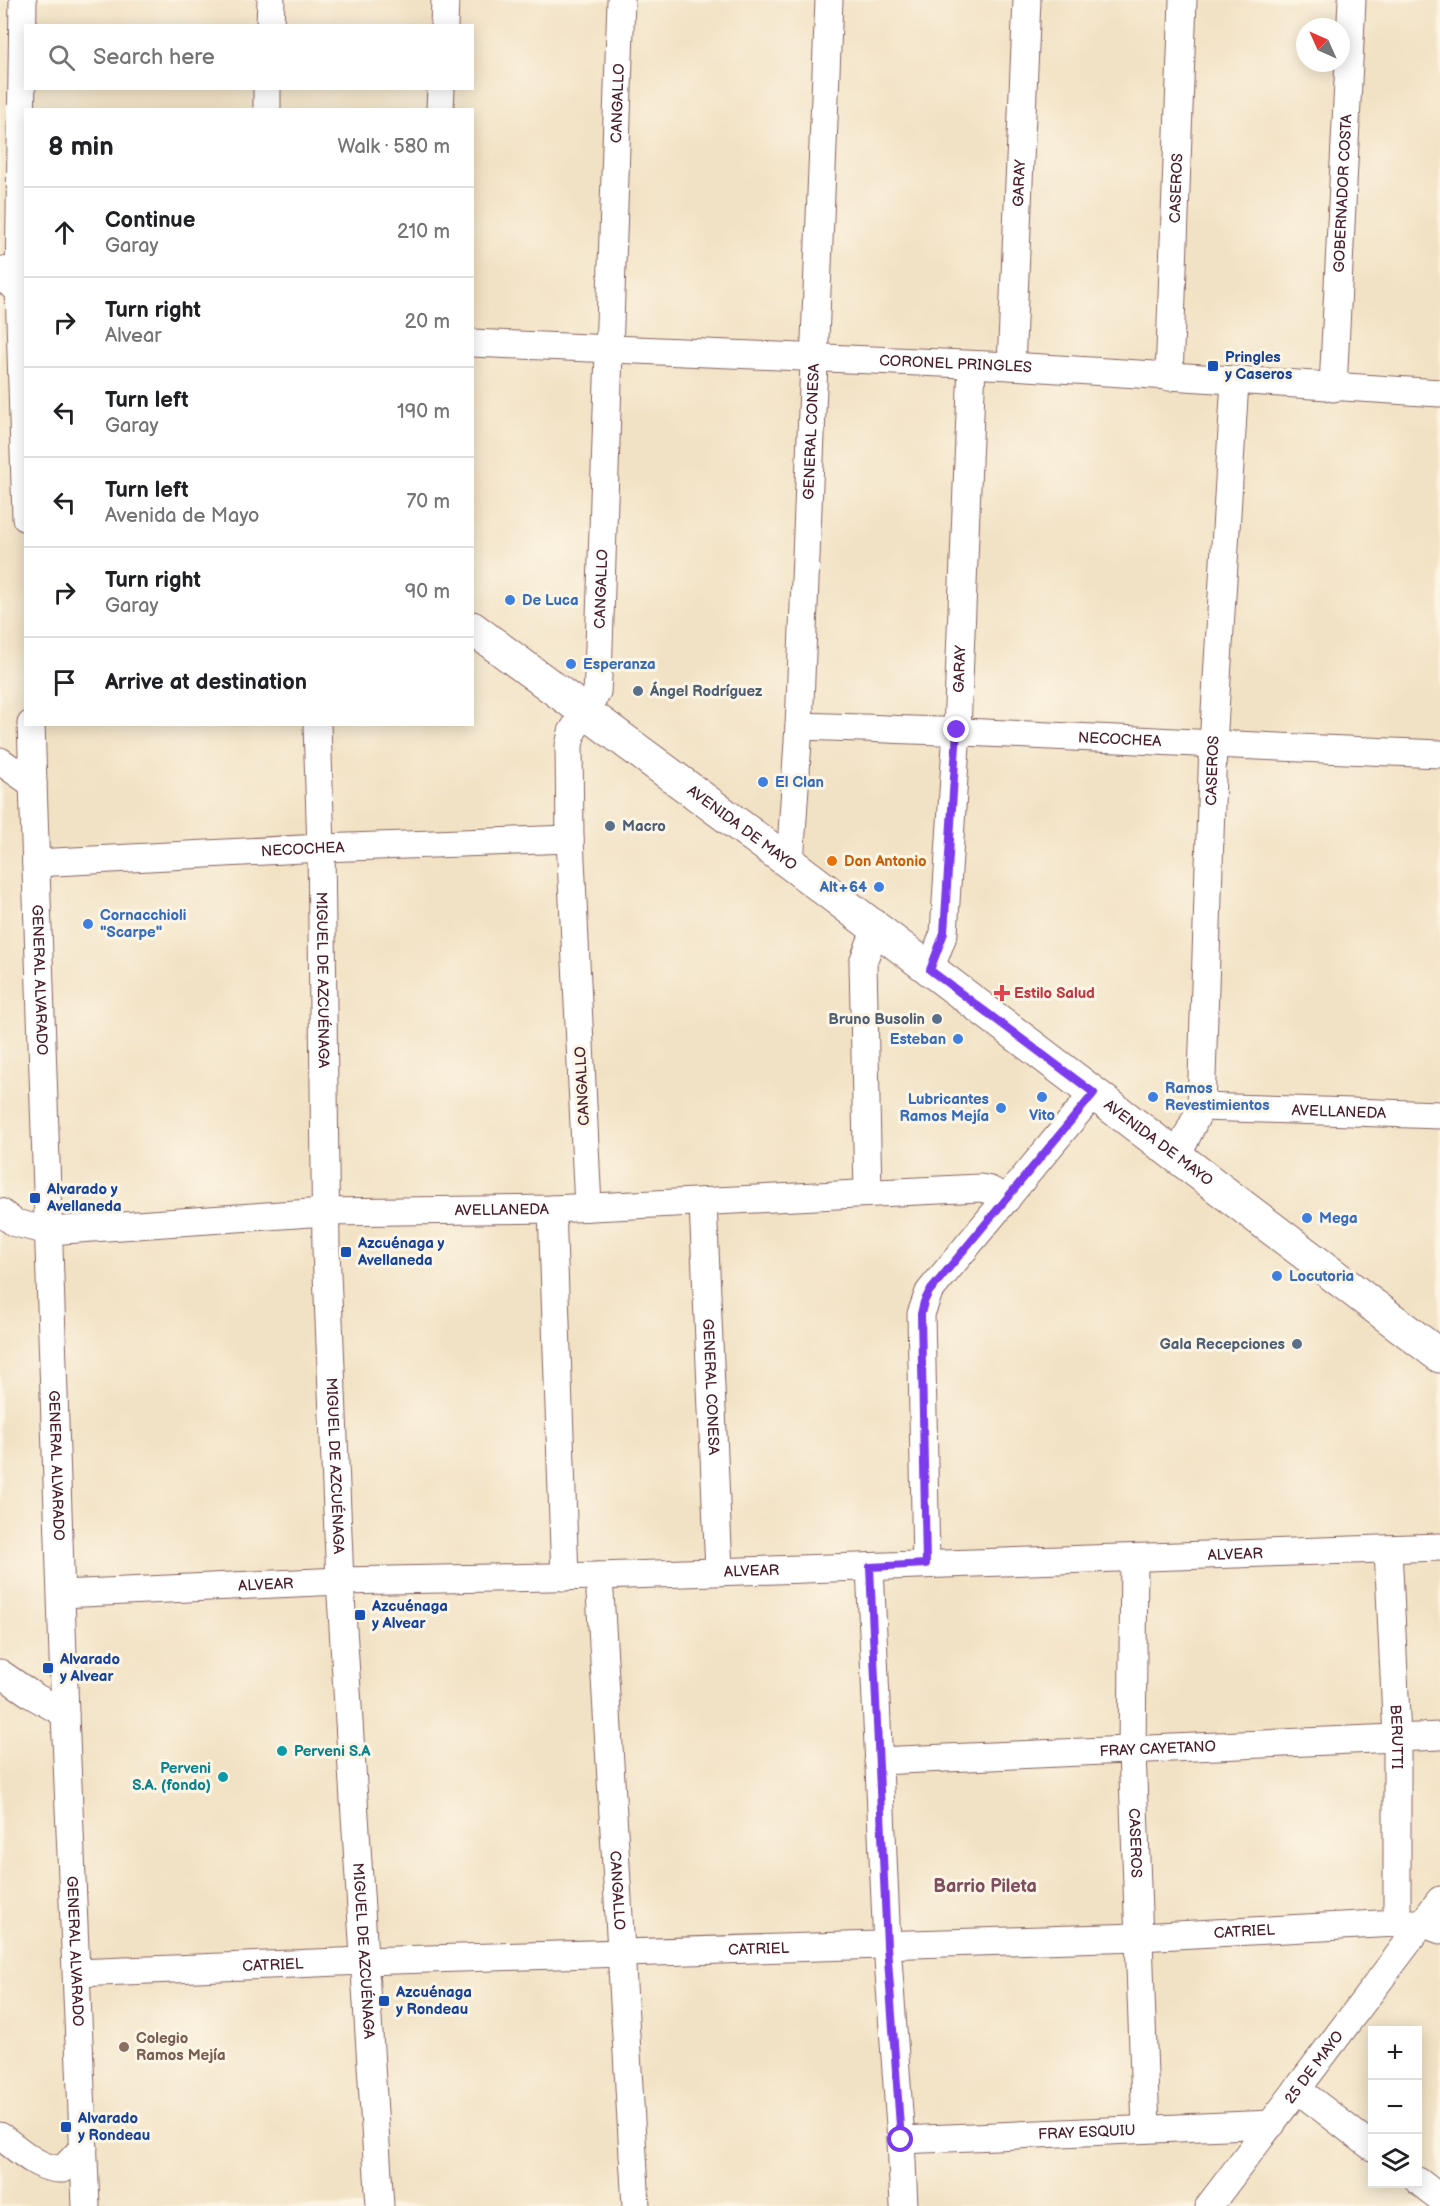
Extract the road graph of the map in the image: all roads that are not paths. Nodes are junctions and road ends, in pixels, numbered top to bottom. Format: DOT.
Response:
graph roads {
  1 [pos="23,0"];
  2 [pos="271,0"];
  3 [pos="445,0"];
  4 [pos="621,0"];
  5 [pos="829,0"];
  6 [pos="1027,0"];
  7 [pos="1182,0"];
  8 [pos="1352,0"];
  9 [pos="270,24"];
  10 [pos="444,24"];
  11 [pos="267,90"];
  12 [pos="441,90"];
  13 [pos="267,108"];
  14 [pos="440,108"];
  15 [pos="15,283"];
  16 [pos="0,314"];
  17 [pos="474,344"];
  18 [pos="608,350"];
  19 [pos="813,357"];
  20 [pos="972,364"];
  21 [pos="1011,366"];
  22 [pos="1168,377"];
  23 [pos="1236,381"];
  24 [pos="1333,388"];
  25 [pos="1440,393"];
  26 [pos="24,475"];
  27 [pos="474,629"];
  28 [pos="585,711"];
  29 [pos="31,726"];
  30 [pos="317,726"];
  31 [pos="799,726"];
  32 [pos="957,730"];
  33 [pos="1213,745"];
  34 [pos="1440,754"];
  35 [pos="0,761"];
  36 [pos="33,784"];
  37 [pos="570,839"];
  38 [pos="321,848"];
  39 [pos="36,863"];
  40 [pos="790,863"];
  41 [pos="876,928"];
  42 [pos="930,970"];
  43 [pos="1094,1093"];
  44 [pos="1201,1107"];
  45 [pos="1440,1115"];
  46 [pos="1177,1157"];
  47 [pos="868,1193"];
  48 [pos="1007,1199"];
  49 [pos="703,1203"];
  50 [pos="588,1207"];
  51 [pos="552,1209"];
  52 [pos="0,1212"];
  53 [pos="325,1212"];
  54 [pos="49,1232"];
  55 [pos="1440,1356"];
  56 [pos="1440,1547"];
  57 [pos="1388,1549"];
  58 [pos="1134,1558"];
  59 [pos="926,1564"];
  60 [pos="870,1567"];
  61 [pos="719,1571"];
  62 [pos="599,1576"];
  63 [pos="565,1577"];
  64 [pos="340,1581"];
  65 [pos="62,1594"];
  66 [pos="0,1674"];
  67 [pos="65,1714"];
  68 [pos="1440,1736"];
  69 [pos="1397,1738"];
  70 [pos="1132,1750"];
  71 [pos="878,1761"];
  72 [pos="1440,1900"];
  73 [pos="1420,1925"];
  74 [pos="1139,1937"];
  75 [pos="887,1946"];
  76 [pos="620,1955"];
  77 [pos="363,1961"];
  78 [pos="77,1973"];
  79 [pos="1297,2090"];
  80 [pos="1272,2124"];
  81 [pos="1146,2129"];
  82 [pos="0,2136"];
  83 [pos="901,2140"];
  84 [pos="1368,2144"];
  85 [pos="84,2147"];
  86 [pos="1422,2184"];
  87 [pos="1440,2198"];
  88 [pos="86,2206"];
  89 [pos="380,2206"];
  90 [pos="636,2206"];
  91 [pos="904,2206"];
  92 [pos="1209,2206"];
  1 -- 15 [label="street"];
  2 -- 9 [label="street"];
  3 -- 10 [label="street"];
  4 -- 18 [label="street, CANGALLO"];
  5 -- 19 [label="street, GENERAL CONESA"];
  6 -- 21 [label="street, GARAY"];
  7 -- 22 [label="street, CASEROS"];
  8 -- 24 [label="street, GOBERNADOR COSTA"];
  11 -- 13 [label="street"];
  12 -- 14 [label="street"];
  15 -- 16 [label="street"];
  15 -- 26 [label="street"];
  17 -- 18 [label="street, CORONEL PRINGLES"];
  18 -- 19 [label="street, CORONEL PRINGLES"];
  18 -- 28 [label="street, CANGALLO"];
  19 -- 20 [label="street, CORONEL PRINGLES"];
  19 -- 31 [label="street, GENERAL CONESA"];
  20 -- 21 [label="street, CORONEL PRINGLES"];
  20 -- 32 [label="street, GARAY"];
  21 -- 22 [label="street, CORONEL PRINGLES"];
  22 -- 23 [label="street, CORONEL PRINGLES"];
  23 -- 24 [label="street, CORONEL PRINGLES"];
  23 -- 33 [label="street, CASEROS"];
  24 -- 25 [label="street, CORONEL PRINGLES"];
  27 -- 28 [label="main road, AVENIDA DE MAYO"];
  28 -- 37 [label="street, CANGALLO"];
  28 -- 40 [label="main road, AVENIDA DE MAYO"];
  29 -- 36 [label="street, GENERAL ALVARADO"];
  30 -- 38 [label="street, MIGUEL DE AZCUÉNAGA"];
  31 -- 32 [label="street, NECOCHEA"];
  31 -- 40 [label="street, GENERAL CONESA"];
  32 -- 33 [label="street, NECOCHEA"];
  32 -- 42 [label="street, GARAY"];
  33 -- 34 [label="street, NECOCHEA"];
  33 -- 44 [label="street, CASEROS"];
  35 -- 36 [label="street"];
  36 -- 39 [label="street, GENERAL ALVARADO"];
  37 -- 38 [label="street, NECOCHEA"];
  37 -- 50 [label="street, CANGALLO"];
  38 -- 39 [label="street, NECOCHEA"];
  38 -- 53 [label="street, MIGUEL DE AZCUÉNAGA"];
  39 -- 54 [label="street, GENERAL ALVARADO"];
  40 -- 41 [label="main road, AVENIDA DE MAYO"];
  41 -- 42 [label="main road, AVENIDA DE MAYO"];
  41 -- 47 [label="street"];
  42 -- 43 [label="main road, AVENIDA DE MAYO"];
  43 -- 46 [label="main road, AVENIDA DE MAYO"];
  43 -- 48 [label="street"];
  44 -- 45 [label="street, AVELLANEDA"];
  44 -- 46 [label="street, CASEROS"];
  46 -- 55 [label="main road, AVENIDA DE MAYO"];
  47 -- 48 [label="street, AVELLANEDA"];
  47 -- 49 [label="street, AVELLANEDA"];
  48 -- 59 [label="street"];
  49 -- 50 [label="street, AVELLANEDA"];
  49 -- 61 [label="street, GENERAL CONESA"];
  50 -- 51 [label="street, AVELLANEDA"];
  51 -- 53 [label="street, AVELLANEDA"];
  51 -- 63 [label="street"];
  52 -- 54 [label="street, AVELLANEDA"];
  53 -- 54 [label="street, AVELLANEDA"];
  53 -- 64 [label="street, MIGUEL DE AZCUÉNAGA"];
  54 -- 65 [label="street, GENERAL ALVARADO"];
  56 -- 57 [label="street, ALVEAR"];
  57 -- 58 [label="street, ALVEAR"];
  57 -- 69 [label="street, BERUTTI"];
  58 -- 59 [label="street, ALVEAR"];
  58 -- 70 [label="street, CASEROS"];
  59 -- 60 [label="street, ALVEAR"];
  60 -- 61 [label="street, ALVEAR"];
  60 -- 71 [label="street"];
  61 -- 62 [label="street, ALVEAR"];
  62 -- 63 [label="street, ALVEAR"];
  62 -- 76 [label="street, CANGALLO"];
  63 -- 64 [label="street, ALVEAR"];
  64 -- 65 [label="street, ALVEAR"];
  64 -- 77 [label="street, MIGUEL DE AZCUÉNAGA"];
  65 -- 67 [label="street, GENERAL ALVARADO"];
  66 -- 67 [label="street"];
  67 -- 78 [label="street, GENERAL ALVARADO"];
  68 -- 69 [label="street, FRAY CAYETANO"];
  69 -- 70 [label="street, FRAY CAYETANO"];
  69 -- 73 [label="street, BERUTTI"];
  70 -- 71 [label="street, FRAY CAYETANO"];
  70 -- 74 [label="street, CASEROS"];
  71 -- 75 [label="street"];
  72 -- 73 [label="street, 25 DE MAYO"];
  73 -- 74 [label="street, CATRIEL"];
  73 -- 79 [label="street, 25 DE MAYO"];
  74 -- 75 [label="street, CATRIEL"];
  74 -- 81 [label="street, CASEROS"];
  75 -- 76 [label="street, CATRIEL"];
  75 -- 83 [label="street"];
  76 -- 77 [label="street, CATRIEL"];
  76 -- 90 [label="street, CANGALLO"];
  77 -- 78 [label="street, CATRIEL"];
  77 -- 89 [label="street, MIGUEL DE AZCUÉNAGA"];
  78 -- 85 [label="street, GENERAL ALVARADO"];
  79 -- 80 [label="street, 25 DE MAYO"];
  79 -- 84 [label="street"];
  80 -- 81 [label="street, FRAY ESQUIU"];
  80 -- 92 [label="street, 25 DE MAYO"];
  81 -- 83 [label="street, FRAY ESQUIU"];
  82 -- 85 [label="street"];
  83 -- 91 [label="street"];
  85 -- 88 [label="street, GENERAL ALVARADO"];
  86 -- 87 [label="street"];
}
